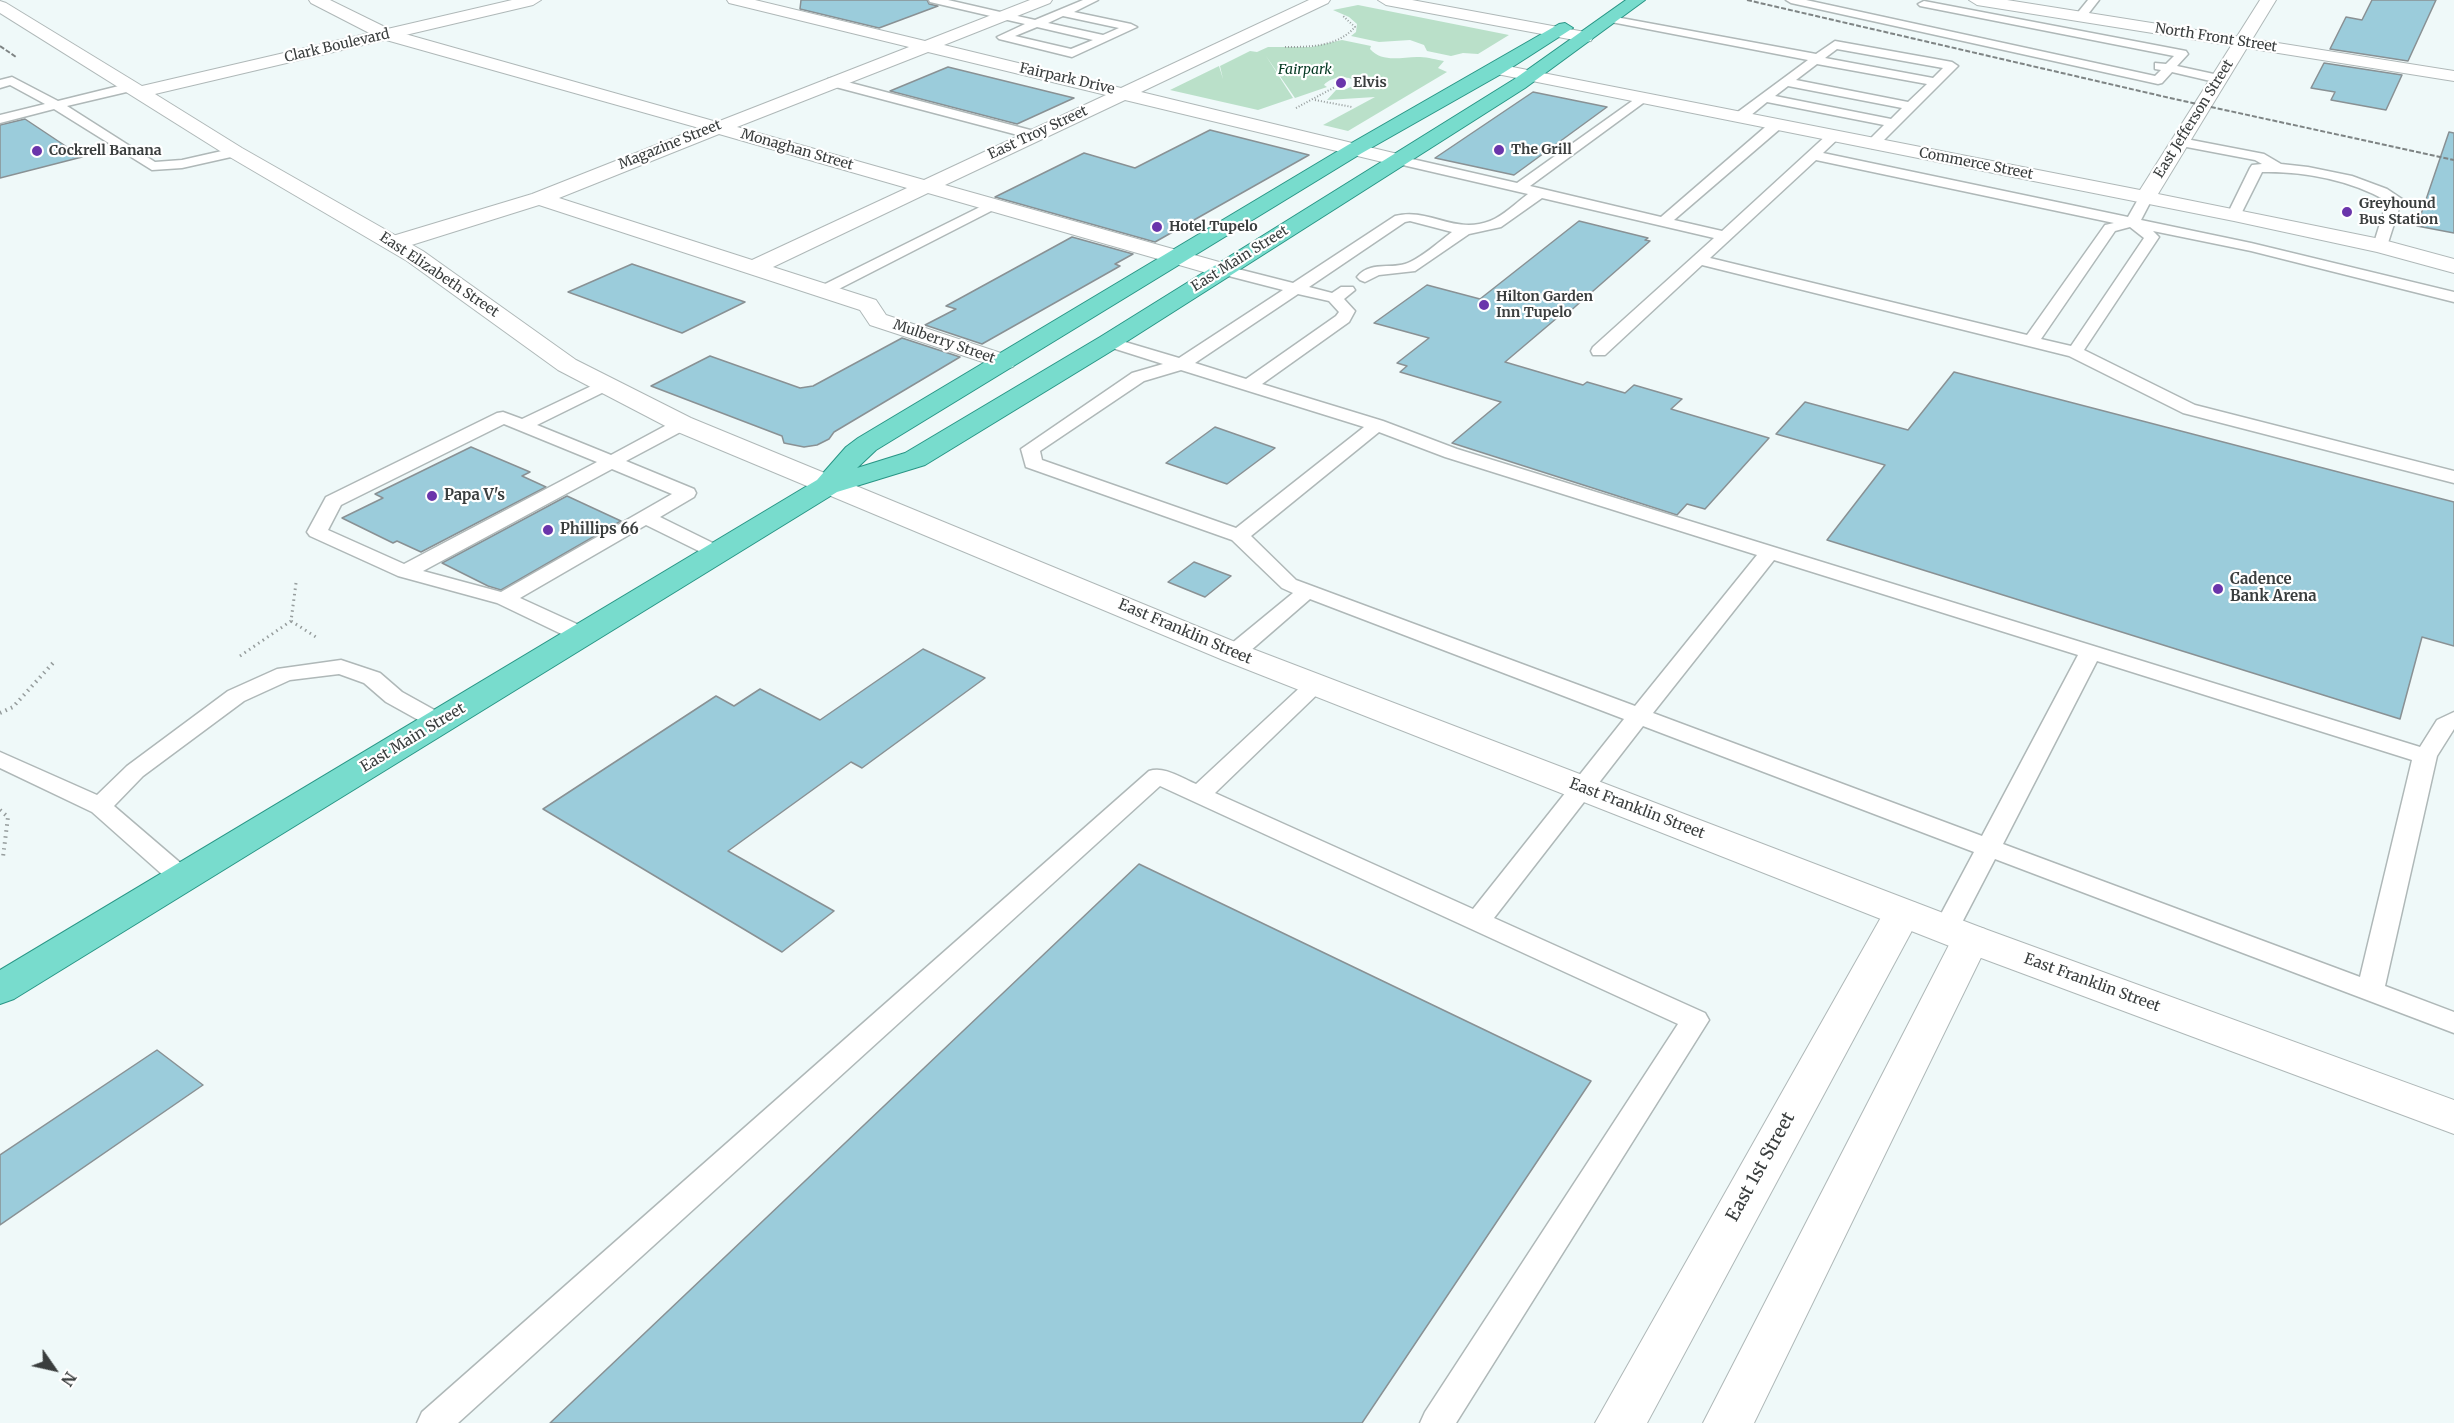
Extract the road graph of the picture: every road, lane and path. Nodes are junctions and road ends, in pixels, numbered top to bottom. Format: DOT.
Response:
graph roads {
  1 [pos="496,0"];
  2 [pos="533,0"];
  3 [pos="735,0"];
  4 [pos="934,0"];
  5 [pos="1044,0"];
  6 [pos="1093,0"];
  7 [pos="1322,0"];
  8 [pos="1386,0"];
  9 [pos="1630,0"];
  10 [pos="1637,0"];
  11 [pos="1791,0"];
  12 [pos="1977,0"];
  13 [pos="2094,0"];
  14 [pos="2268,0"];
  15 [pos="324,1"];
  16 [pos="1926,2"];
  17 [pos="0,6"];
  18 [pos="1062,13"];
  19 [pos="1914,13"];
  20 [pos="1340,14"];
  21 [pos="1004,16"];
  22 [pos="2080,16"];
  23 [pos="1610,19"];
  24 [pos="1037,23"];
  25 [pos="1901,24"];
  26 [pos="1995,30"];
  27 [pos="379,32"];
  28 [pos="1556,32"];
  29 [pos="1585,38"];
  30 [pos="1105,39"];
  31 [pos="2242,42"];
  32 [pos="925,46"];
  33 [pos="1280,47"];
  34 [pos="1816,59"];
  35 [pos="2146,63"];
  36 [pos="2169,68"];
  37 [pos="1497,69"];
  38 [pos="1800,71"];
  39 [pos="1821,75"];
  40 [pos="1531,76"];
  41 [pos="2454,76"];
  42 [pos="2219,79"];
  43 [pos="832,82"];
  44 [pos="1786,82"];
  45 [pos="1936,82"];
  46 [pos="0,84"];
  47 [pos="1335,87"];
  48 [pos="136,90"];
  49 [pos="1906,91"];
  50 [pos="1123,92"];
  51 [pos="1924,94"];
  52 [pos="1642,98"];
  53 [pos="1765,98"];
  54 [pos="1312,100"];
  55 [pos="56,105"];
  56 [pos="1911,106"];
  57 [pos="1352,107"];
  58 [pos="1292,110"];
  59 [pos="1740,117"];
  60 [pos="0,119"];
  61 [pos="1893,123"];
  62 [pos="1776,124"];
  63 [pos="715,127"];
  64 [pos="1033,135"];
  65 [pos="1834,136"];
  66 [pos="2181,142"];
  67 [pos="1872,144"];
  68 [pos="1355,149"];
  69 [pos="235,152"];
  70 [pos="1813,155"];
  71 [pos="1399,160"];
  72 [pos="2277,166"];
  73 [pos="925,186"];
  74 [pos="1519,188"];
  75 [pos="1539,193"];
  76 [pos="2146,197"];
  77 [pos="539,198"];
  78 [pos="992,205"];
  79 [pos="2234,215"];
  80 [pos="1663,222"];
  81 [pos="2133,222"];
  82 [pos="1464,231"];
  83 [pos="1725,236"];
  84 [pos="394,243"];
  85 [pos="2380,246"];
  86 [pos="1177,258"];
  87 [pos="1336,260"];
  88 [pos="1699,260"];
  89 [pos="2454,266"];
  90 [pos="755,267"];
  91 [pos="1222,270"];
  92 [pos="1296,287"];
  93 [pos="825,290"];
  94 [pos="2454,297"];
  95 [pos="1109,342"];
  96 [pos="2030,342"];
  97 [pos="1599,351"];
  98 [pos="2075,352"];
  99 [pos="1004,362"];
  100 [pos="1182,364"];
  101 [pos="1250,384"];
  102 [pos="604,385"];
  103 [pos="682,424"];
  104 [pos="523,425"];
  105 [pos="1377,425"];
  106 [pos="612,462"];
  107 [pos="2454,477"];
  108 [pos="827,486"];
  109 [pos="645,517"];
  110 [pos="1239,536"];
  111 [pos="1771,551"];
  112 [pos="718,553"];
  113 [pos="405,572"];
  114 [pos="296,583"];
  115 [pos="1307,591"];
  116 [pos="504,599"];
  117 [pos="291,621"];
  118 [pos="582,635"];
  119 [pos="316,637"];
  120 [pos="2091,651"];
  121 [pos="1234,653"];
  122 [pos="240,656"];
  123 [pos="53,663"];
  124 [pos="1316,685"];
  125 [pos="0,714"];
  126 [pos="1639,716"];
  127 [pos="2454,719"];
  128 [pos="439,722"];
  129 [pos="2425,756"];
  130 [pos="0,759"];
  131 [pos="1581,788"];
  132 [pos="1199,795"];
  133 [pos="100,806"];
  134 [pos="0,810"];
  135 [pos="1989,847"];
  136 [pos="3,857"];
  137 [pos="182,878"];
  138 [pos="1903,912"];
  139 [pos="1477,921"];
  140 [pos="1958,934"];
  141 [pos="0,989"];
  142 [pos="2370,991"];
  143 [pos="2454,1023"];
  144 [pos="2454,1117"];
  145 [pos="434,1423"];
  146 [pos="1437,1423"];
  147 [pos="1620,1423"];
  148 [pos="1728,1423"];
  1 -- 27 [label="street, Clark Boulevard"];
  2 -- 27 [label="street, Clark Boulevard"];
  3 -- 32 [label="street, Fairpark Drive"];
  4 -- 21 [label="lane"];
  5 -- 21 [label="street, Magazine Street"];
  6 -- 18 [label="lane"];
  7 -- 50 [label="street, East Troy Street"];
  8 -- 28 [label="street"];
  9 -- 28 [label="main road, East Main Street"];
  10 -- 23 [label="main road, East Main Street"];
  11 -- 25 [label="lane"];
  12 -- 22 [label="street, North Front Street"];
  13 -- 22 [label="lane"];
  14 -- 31 [label="street, East Jefferson Street"];
  15 -- 27 [label="street, Monaghan Street"];
  16 -- 19 [label="lane"];
  16 -- 36 [label="lane"];
  17 -- 48 [label="street, East Elizabeth Street"];
  18 -- 24 [label="lane"];
  18 -- 30 [label="lane"];
  19 -- 25 [label="lane"];
  19 -- 26 [label="lane"];
  20 -- 33 [label="path"];
  21 -- 24 [label="lane"];
  21 -- 32 [label="street, Magazine Street"];
  22 -- 31 [label="street, North Front Street"];
  23 -- 29 [label="main road, East Main Street"];
  23 -- 34 [label="lane"];
  24 -- 30 [label="lane"];
  24 -- 30 [label="lane"];
  25 -- 36 [label="lane"];
  27 -- 48 [label="street, Clark Boulevard"];
  27 -- 63 [label="street, Monaghan Street"];
  28 -- 29 [label="street"];
  28 -- 37 [label="main road, East Main Street"];
  29 -- 40 [label="main road, East Main Street"];
  31 -- 41 [label="street, North Front Street"];
  31 -- 42 [label="street, East Jefferson Street"];
  32 -- 43 [label="street, Magazine Street"];
  32 -- 50 [label="street, Fairpark Drive"];
  34 -- 38 [label="lane"];
  34 -- 45 [label="lane"];
  34 -- 45 [label="lane"];
  35 -- 36 [label="lane"];
  36 -- 42 [label="lane"];
  37 -- 40 [label="street, Commerce Street"];
  37 -- 68 [label="main road, East Main Street"];
  38 -- 39 [label="lane"];
  38 -- 44 [label="lane"];
  40 -- 52 [label="street, Commerce Street"];
  40 -- 71 [label="main road, East Main Street"];
  42 -- 66 [label="street, East Jefferson Street"];
  43 -- 63 [label="street, Magazine Street"];
  43 -- 64 [label="lane"];
  44 -- 53 [label="lane"];
  44 -- 56 [label="lane"];
  45 -- 51 [label="lane"];
  46 -- 55 [label="lane"];
  47 -- 54 [label="path"];
  48 -- 55 [label="lane"];
  48 -- 69 [label="street, East Elizabeth Street"];
  49 -- 51 [label="lane"];
  50 -- 64 [label="street, East Troy Street"];
  50 -- 68 [label="street, Fairpark Drive"];
  51 -- 56 [label="lane"];
  52 -- 59 [label="street, Commerce Street"];
  52 -- 74 [label="lane"];
  53 -- 59 [label="lane"];
  53 -- 61 [label="lane"];
  54 -- 57 [label="path"];
  54 -- 58 [label="path"];
  55 -- 60 [label="lane"];
  55 -- 69 [label="lane"];
  56 -- 61 [label="lane"];
  59 -- 62 [label="street, Commerce Street"];
  61 -- 67 [label="lane"];
  62 -- 65 [label="street, Commerce Street"];
  62 -- 80 [label="lane"];
  63 -- 73 [label="street, Monaghan Street"];
  63 -- 77 [label="street, Magazine Street"];
  64 -- 73 [label="street, East Troy Street"];
  65 -- 67 [label="street, Commerce Street"];
  65 -- 70 [label="lane"];
  66 -- 72 [label="lane"];
  66 -- 76 [label="street, East Jefferson Street"];
  67 -- 76 [label="street, Commerce Street"];
  68 -- 71 [label="street, Fairpark Drive"];
  68 -- 86 [label="main road, East Main Street"];
  69 -- 84 [label="street, East Elizabeth Street"];
  70 -- 81 [label="lane"];
  70 -- 83 [label="lane"];
  71 -- 74 [label="lane"];
  71 -- 91 [label="main road, East Main Street"];
  72 -- 79 [label="lane"];
  72 -- 85 [label="lane"];
  73 -- 78 [label="street, Monaghan Street"];
  73 -- 90 [label="street, East Troy Street"];
  74 -- 75 [label="lane"];
  75 -- 80 [label="lane"];
  75 -- 82 [label="lane"];
  76 -- 79 [label="street, Commerce Street"];
  76 -- 81 [label="lane"];
  77 -- 84 [label="street, Magazine Street"];
  77 -- 90 [label="street, Mulberry Street"];
  78 -- 86 [label="street, Monaghan Street"];
  78 -- 93 [label="lane"];
  79 -- 85 [label="street, Commerce Street"];
  80 -- 83 [label="lane"];
  81 -- 94 [label="lane"];
  81 -- 96 [label="lane"];
  81 -- 98 [label="lane"];
  82 -- 87 [label="lane"];
  82 -- 87 [label="lane"];
  83 -- 88 [label="lane"];
  84 -- 102 [label="street, East Elizabeth Street"];
  85 -- 89 [label="street, Commerce Street"];
  86 -- 91 [label="street, Monaghan Street"];
  86 -- 99 [label="main road, East Main Street"];
  87 -- 92 [label="lane"];
  88 -- 96 [label="lane"];
  88 -- 97 [label="lane"];
  90 -- 93 [label="street, Mulberry Street"];
  91 -- 92 [label="lane"];
  91 -- 95 [label="main road, East Main Street"];
  92 -- 100 [label="lane"];
  92 -- 101 [label="lane"];
  93 -- 99 [label="street, Mulberry Street"];
  95 -- 100 [label="lane"];
  95 -- 108 [label="main road, East Main Street"];
  96 -- 98 [label="lane"];
  98 -- 107 [label="lane"];
  99 -- 108 [label="main road, East Main Street"];
  100 -- 101 [label="lane"];
  100 -- 110 [label="lane"];
  101 -- 105 [label="lane"];
  102 -- 103 [label="street, East Elizabeth Street"];
  102 -- 104 [label="lane"];
  103 -- 106 [label="lane"];
  103 -- 108 [label="street, East Elizabeth Street"];
  104 -- 106 [label="lane"];
  104 -- 113 [label="lane"];
  105 -- 110 [label="lane"];
  105 -- 111 [label="lane"];
  106 -- 109 [label="lane"];
  106 -- 113 [label="lane"];
  108 -- 112 [label="main road, East Main Street"];
  108 -- 121 [label="street, East Franklin Street"];
  109 -- 112 [label="lane"];
  109 -- 116 [label="lane"];
  110 -- 115 [label="lane"];
  111 -- 120 [label="lane"];
  111 -- 126 [label="lane"];
  112 -- 118 [label="main road, East Main Street"];
  113 -- 116 [label="lane"];
  114 -- 117 [label="path"];
  115 -- 121 [label="lane"];
  115 -- 126 [label="lane"];
  116 -- 118 [label="lane"];
  117 -- 119 [label="path"];
  117 -- 122 [label="path"];
  118 -- 128 [label="main road, East Main Street"];
  120 -- 129 [label="lane"];
  120 -- 135 [label="lane"];
  121 -- 124 [label="street, East Franklin Street"];
  123 -- 125 [label="path"];
  124 -- 131 [label="street, East Franklin Street"];
  124 -- 132 [label="lane"];
  126 -- 131 [label="lane"];
  126 -- 135 [label="lane"];
  127 -- 129 [label="lane"];
  128 -- 133 [label="lane"];
  128 -- 137 [label="main road, East Main Street"];
  129 -- 142 [label="lane"];
  130 -- 133 [label="lane"];
  131 -- 138 [label="street, East Franklin Street"];
  131 -- 139 [label="lane"];
  132 -- 139 [label="lane"];
  132 -- 145 [label="lane"];
  133 -- 137 [label="lane"];
  134 -- 136 [label="path"];
  135 -- 140 [label="lane"];
  135 -- 142 [label="lane"];
  137 -- 141 [label="main road, East Main Street"];
  138 -- 140 [label="street, East Franklin Street"];
  138 -- 147 [label="street, East 1st Street"];
  139 -- 146 [label="lane"];
  140 -- 144 [label="street, East Franklin Street"];
  140 -- 148 [label="street"];
  142 -- 143 [label="lane"];
}
